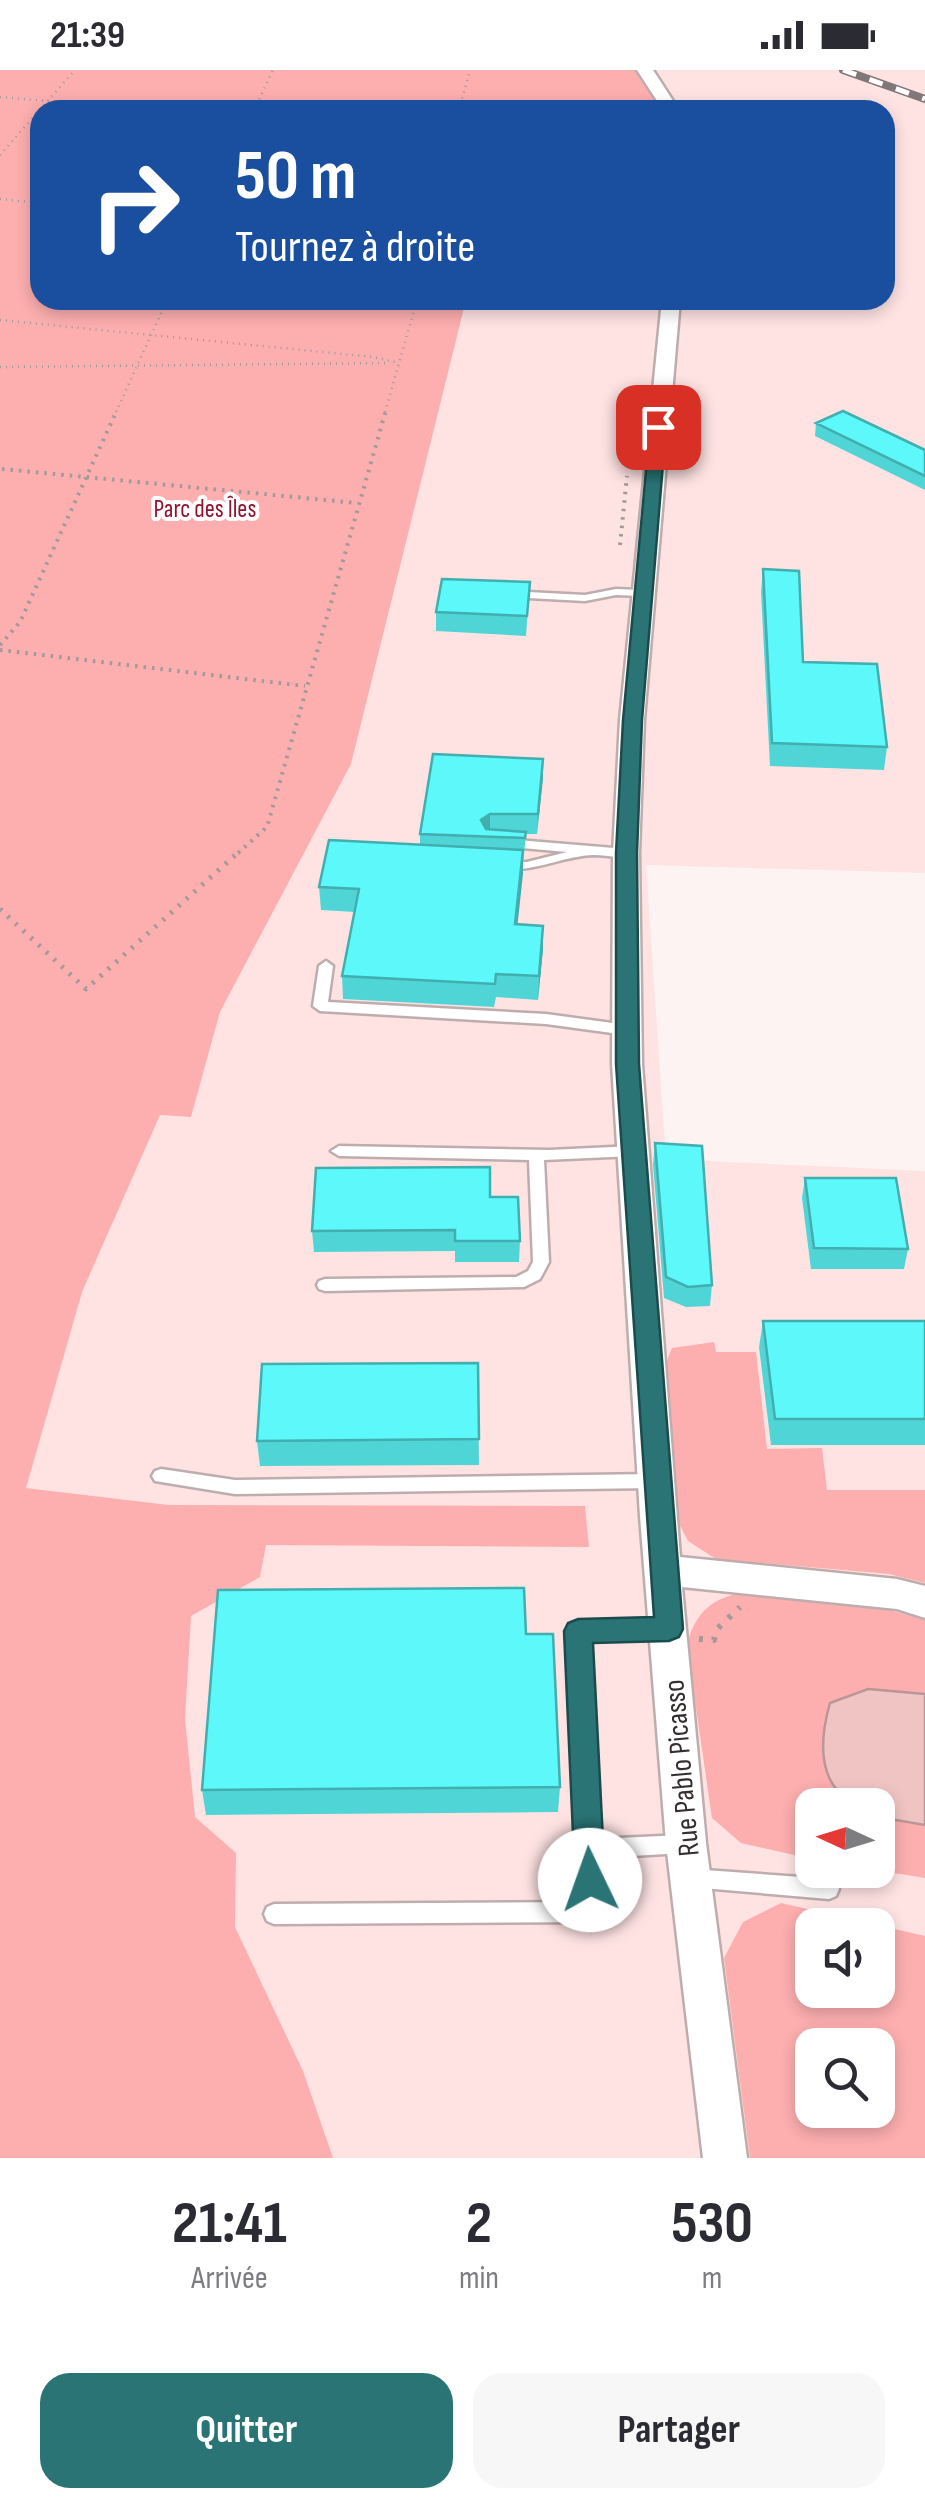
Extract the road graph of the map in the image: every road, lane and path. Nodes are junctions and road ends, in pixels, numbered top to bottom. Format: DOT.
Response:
graph roads {
  1 [pos="75,70"];
  2 [pos="273,70"];
  3 [pos="470,70"];
  4 [pos="645,70"];
  5 [pos="0,97"];
  6 [pos="34,100"];
  7 [pos="47,100"];
  8 [pos="259,100"];
  9 [pos="462,100"];
  10 [pos="664,100"];
  11 [pos="30,120"];
  12 [pos="0,155"];
  13 [pos="0,199"];
  14 [pos="30,201"];
  15 [pos="161,310"];
  16 [pos="414,310"];
  17 [pos="670,310"];
  18 [pos="0,320"];
  19 [pos="148,335"];
  20 [pos="398,363"];
  21 [pos="136,366"];
  22 [pos="0,367"];
  23 [pos="2,468"];
  24 [pos="86,476"];
  25 [pos="358,503"];
  26 [pos="642,593"];
  27 [pos="502,594"];
  28 [pos="0,648"];
  29 [pos="305,686"];
  30 [pos="491,842"];
  31 [pos="590,851"];
  32 [pos="626,853"];
  33 [pos="488,865"];
  34 [pos="0,909"];
  35 [pos="326,966"];
  36 [pos="627,1030"];
  37 [pos="634,1150"];
  38 [pos="339,1152"];
  39 [pos="536,1154"];
  40 [pos="325,1285"];
  41 [pos="161,1476"];
  42 [pos="658,1481"];
  43 [pos="664,1573"];
  44 [pos="925,1602"];
  45 [pos="757,1606"];
  46 [pos="669,1635"];
  47 [pos="686,1843"];
  48 [pos="588,1849"];
  49 [pos="691,1878"];
  50 [pos="795,1886"];
  51 [pos="274,1914"];
  52 [pos="724,2158"];
  1 -- 7 [label="path"];
  2 -- 8 [label="path"];
  3 -- 9 [label="path"];
  4 -- 10 [label="street"];
  5 -- 6 [label="path"];
  11 -- 12 [label="path"];
  13 -- 14 [label="path"];
  15 -- 19 [label="path"];
  16 -- 20 [label="path"];
  17 -- 26 [label="street, Rue Pablo Picasso"];
  18 -- 19 [label="path"];
  19 -- 20 [label="path"];
  19 -- 21 [label="path"];
  20 -- 21 [label="path"];
  20 -- 25 [label="path"];
  21 -- 22 [label="path"];
  21 -- 24 [label="path"];
  23 -- 24 [label="path"];
  24 -- 25 [label="path"];
  24 -- 28 [label="path"];
  25 -- 29 [label="path"];
  26 -- 27 [label="lane"];
  26 -- 32 [label="street, Rue Pablo Picasso"];
  28 -- 29 [label="path"];
  29 -- 34 [label="path"];
  30 -- 31 [label="lane"];
  31 -- 32 [label="lane"];
  31 -- 33 [label="lane"];
  32 -- 36 [label="street, Rue Pablo Picasso"];
  35 -- 36 [label="lane"];
  36 -- 37 [label="street, Rue Pablo Picasso"];
  37 -- 39 [label="lane"];
  37 -- 42 [label="street, Rue Pablo Picasso"];
  38 -- 39 [label="lane"];
  39 -- 40 [label="lane"];
  41 -- 42 [label="lane"];
  42 -- 43 [label="street, Rue Pablo Picasso"];
  43 -- 44 [label="street"];
  43 -- 46 [label="street, Rue Pablo Picasso"];
  45 -- 46 [label="path"];
  46 -- 47 [label="street, Rue Pablo Picasso"];
  46 -- 48 [label="lane"];
  47 -- 48 [label="lane"];
  47 -- 49 [label="street, Rue Pablo Picasso"];
  48 -- 51 [label="lane"];
  49 -- 50 [label="lane"];
  49 -- 52 [label="street, Rue Pablo Picasso"];
}
